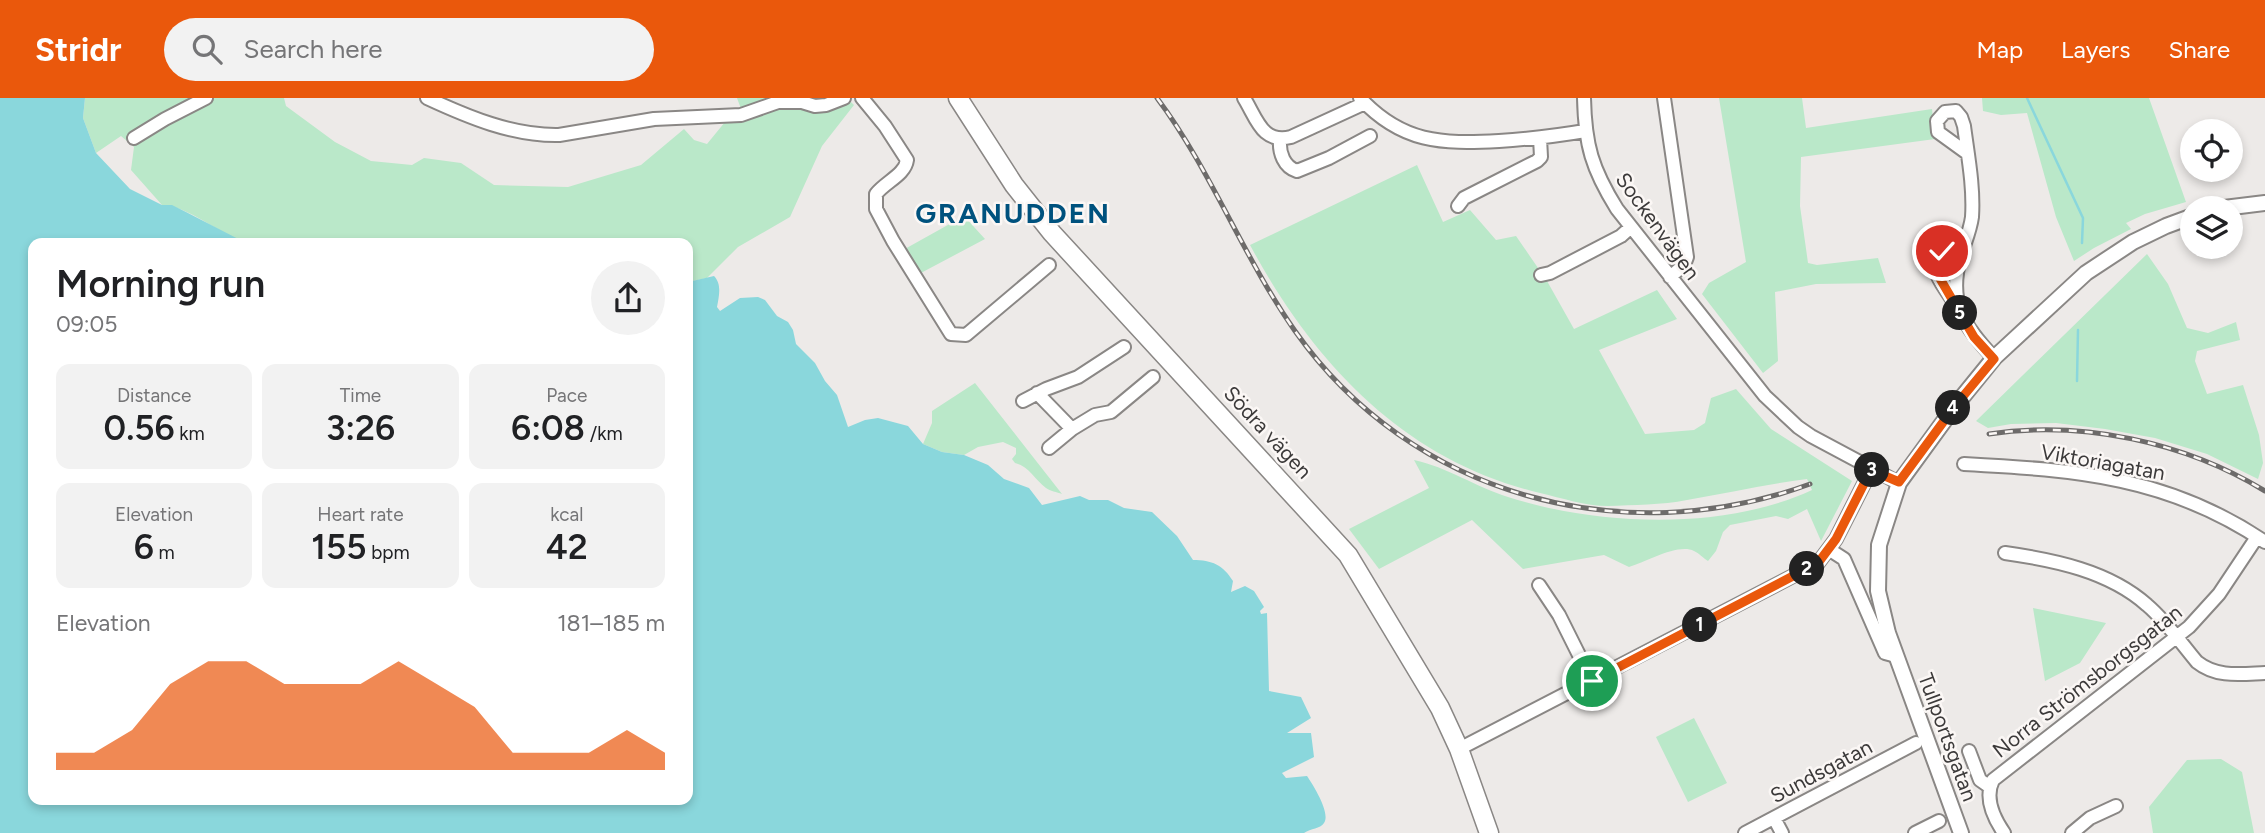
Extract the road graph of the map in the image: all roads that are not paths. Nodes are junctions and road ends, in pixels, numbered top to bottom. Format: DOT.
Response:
graph roads {
  1 [pos="206,98"];
  2 [pos="427,98"];
  3 [pos="845,98"];
  4 [pos="862,98"];
  5 [pos="958,98"];
  6 [pos="1244,98"];
  7 [pos="1584,98"];
  8 [pos="1664,98"];
  9 [pos="1363,101"];
  10 [pos="1585,131"];
  11 [pos="1370,136"];
  12 [pos="134,138"];
  13 [pos="1540,138"];
  14 [pos="1280,140"];
  15 [pos="1968,153"];
  16 [pos="2265,202"];
  17 [pos="2243,205"];
  18 [pos="1458,206"];
  19 [pos="2180,221"];
  20 [pos="1631,227"];
  21 [pos="1959,261"];
  22 [pos="1049,265"];
  23 [pos="1541,275"];
  24 [pos="1670,277"];
  25 [pos="1958,309"];
  26 [pos="1125,346"];
  27 [pos="1994,359"];
  28 [pos="1153,377"];
  29 [pos="1037,393"];
  30 [pos="1023,401"];
  31 [pos="1072,429"];
  32 [pos="1049,448"];
  33 [pos="1964,464"];
  34 [pos="1871,470"];
  35 [pos="1899,482"];
  36 [pos="2261,540"];
  37 [pos="1830,550"];
  38 [pos="2005,553"];
  39 [pos="1539,585"];
  40 [pos="2176,637"];
  41 [pos="1896,656"];
  42 [pos="2265,673"];
  43 [pos="1592,681"];
  44 [pos="1916,743"];
  45 [pos="1458,749"];
  46 [pos="1969,751"];
  47 [pos="1990,787"];
  48 [pos="2116,806"];
  49 [pos="1774,818"];
  50 [pos="1939,821"];
  51 [pos="1489,833"];
  52 [pos="1745,833"];
  53 [pos="1782,833"];
  54 [pos="1915,833"];
  55 [pos="1961,833"];
  56 [pos="2004,833"];
  57 [pos="2072,833"];
  1 -- 12 [label="street"];
  2 -- 3 [label="street"];
  4 -- 22 [label="street"];
  5 -- 45 [label="highway, Södra vägen"];
  6 -- 14 [label="street"];
  7 -- 10 [label="street, Sockenvägen"];
  8 -- 24 [label="street"];
  9 -- 13 [label="street"];
  9 -- 14 [label="street"];
  10 -- 13 [label="street"];
  10 -- 20 [label="street, Sockenvägen"];
  11 -- 14 [label="street"];
  13 -- 18 [label="street"];
  15 -- 21 [label="street"];
  16 -- 17 [label="main road"];
  19 -- 27 [label="main road, Tullportsgatan"];
  20 -- 23 [label="street"];
  20 -- 24 [label="street, Sockenvägen"];
  21 -- 25 [label="street"];
  21 -- 25 [label="street"];
  24 -- 34 [label="street, Sockenvägen"];
  25 -- 27 [label="street"];
  26 -- 29 [label="street"];
  27 -- 35 [label="main road, Tullportsgatan"];
  28 -- 31 [label="street"];
  29 -- 30 [label="street"];
  29 -- 31 [label="street"];
  31 -- 32 [label="street"];
  33 -- 36 [label="street, Viktoriagatan"];
  34 -- 35 [label="street, Sockenvägen"];
  34 -- 37 [label="street"];
  35 -- 41 [label="main road, Tullportsgatan"];
  36 -- 40 [label="street, Norra Strömsborgsgatan"];
  37 -- 41 [label="street, Tullportsgatan"];
  37 -- 43 [label="street"];
  38 -- 40 [label="street"];
  39 -- 43 [label="street"];
  40 -- 42 [label="street"];
  40 -- 47 [label="street, Norra Strömsborgsgatan"];
  41 -- 55 [label="main road, Tullportsgatan"];
  43 -- 45 [label="street"];
  44 -- 49 [label="street, Sundsgatan"];
  45 -- 51 [label="highway, Södra vägen"];
  46 -- 47 [label="street"];
  47 -- 56 [label="street"];
  48 -- 57 [label="street"];
  49 -- 52 [label="street, Sundsgatan"];
  49 -- 53 [label="street"];
  50 -- 54 [label="street"];
}
